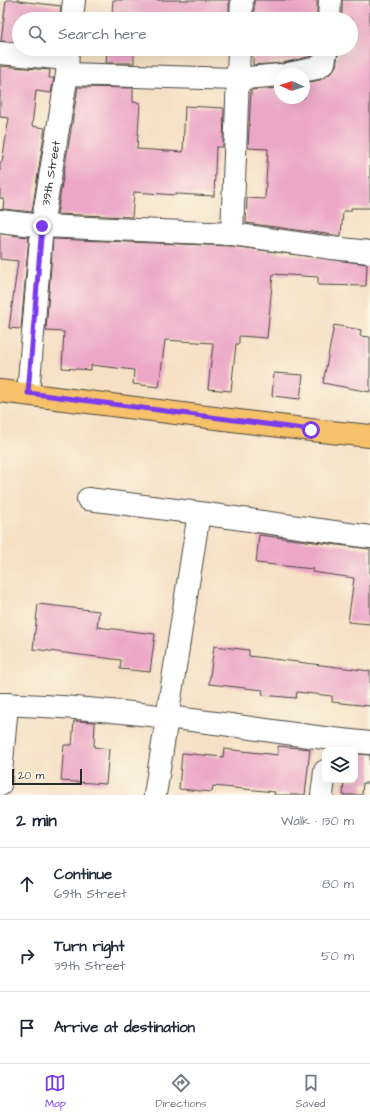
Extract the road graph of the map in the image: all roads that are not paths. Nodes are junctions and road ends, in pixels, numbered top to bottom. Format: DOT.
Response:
graph roads {
  1 [pos="74,0"];
  2 [pos="242,0"];
  3 [pos="330,0"];
  4 [pos="73,12"];
  5 [pos="241,12"];
  6 [pos="329,12"];
  7 [pos="0,53"];
  8 [pos="12,54"];
  9 [pos="25,56"];
  10 [pos="238,56"];
  11 [pos="326,56"];
  12 [pos="67,61"];
  13 [pos="310,69"];
  14 [pos="274,76"];
  15 [pos="236,79"];
  16 [pos="0,221"];
  17 [pos="42,226"];
  18 [pos="232,234"];
  19 [pos="370,252"];
  20 [pos="0,391"];
  21 [pos="28,393"];
  22 [pos="370,436"];
  23 [pos="88,499"];
  24 [pos="199,513"];
  25 [pos="370,537"];
  26 [pos="4,704"];
  27 [pos="167,717"];
  28 [pos="370,743"];
  29 [pos="329,745"];
  30 [pos="324,783"];
  31 [pos="0,785"];
  32 [pos="155,795"];
  33 [pos="322,795"];
  1 -- 4 [label="street"];
  2 -- 5 [label="street"];
  3 -- 6 [label="street"];
  7 -- 8 [label="street"];
  9 -- 12 [label="street"];
  10 -- 15 [label="street"];
  11 -- 13 [label="street"];
  12 -- 15 [label="street"];
  12 -- 17 [label="street, 39th Street"];
  14 -- 15 [label="street"];
  15 -- 18 [label="street"];
  16 -- 17 [label="street"];
  17 -- 18 [label="street"];
  17 -- 21 [label="street, 39th Street"];
  18 -- 19 [label="street"];
  20 -- 21 [label="main road"];
  21 -- 22 [label="main road"];
  23 -- 24 [label="street"];
  24 -- 25 [label="street"];
  24 -- 27 [label="street"];
  26 -- 27 [label="street"];
  26 -- 31 [label="street"];
  27 -- 29 [label="street"];
  27 -- 32 [label="street"];
  28 -- 29 [label="street"];
  30 -- 33 [label="street"];
}
